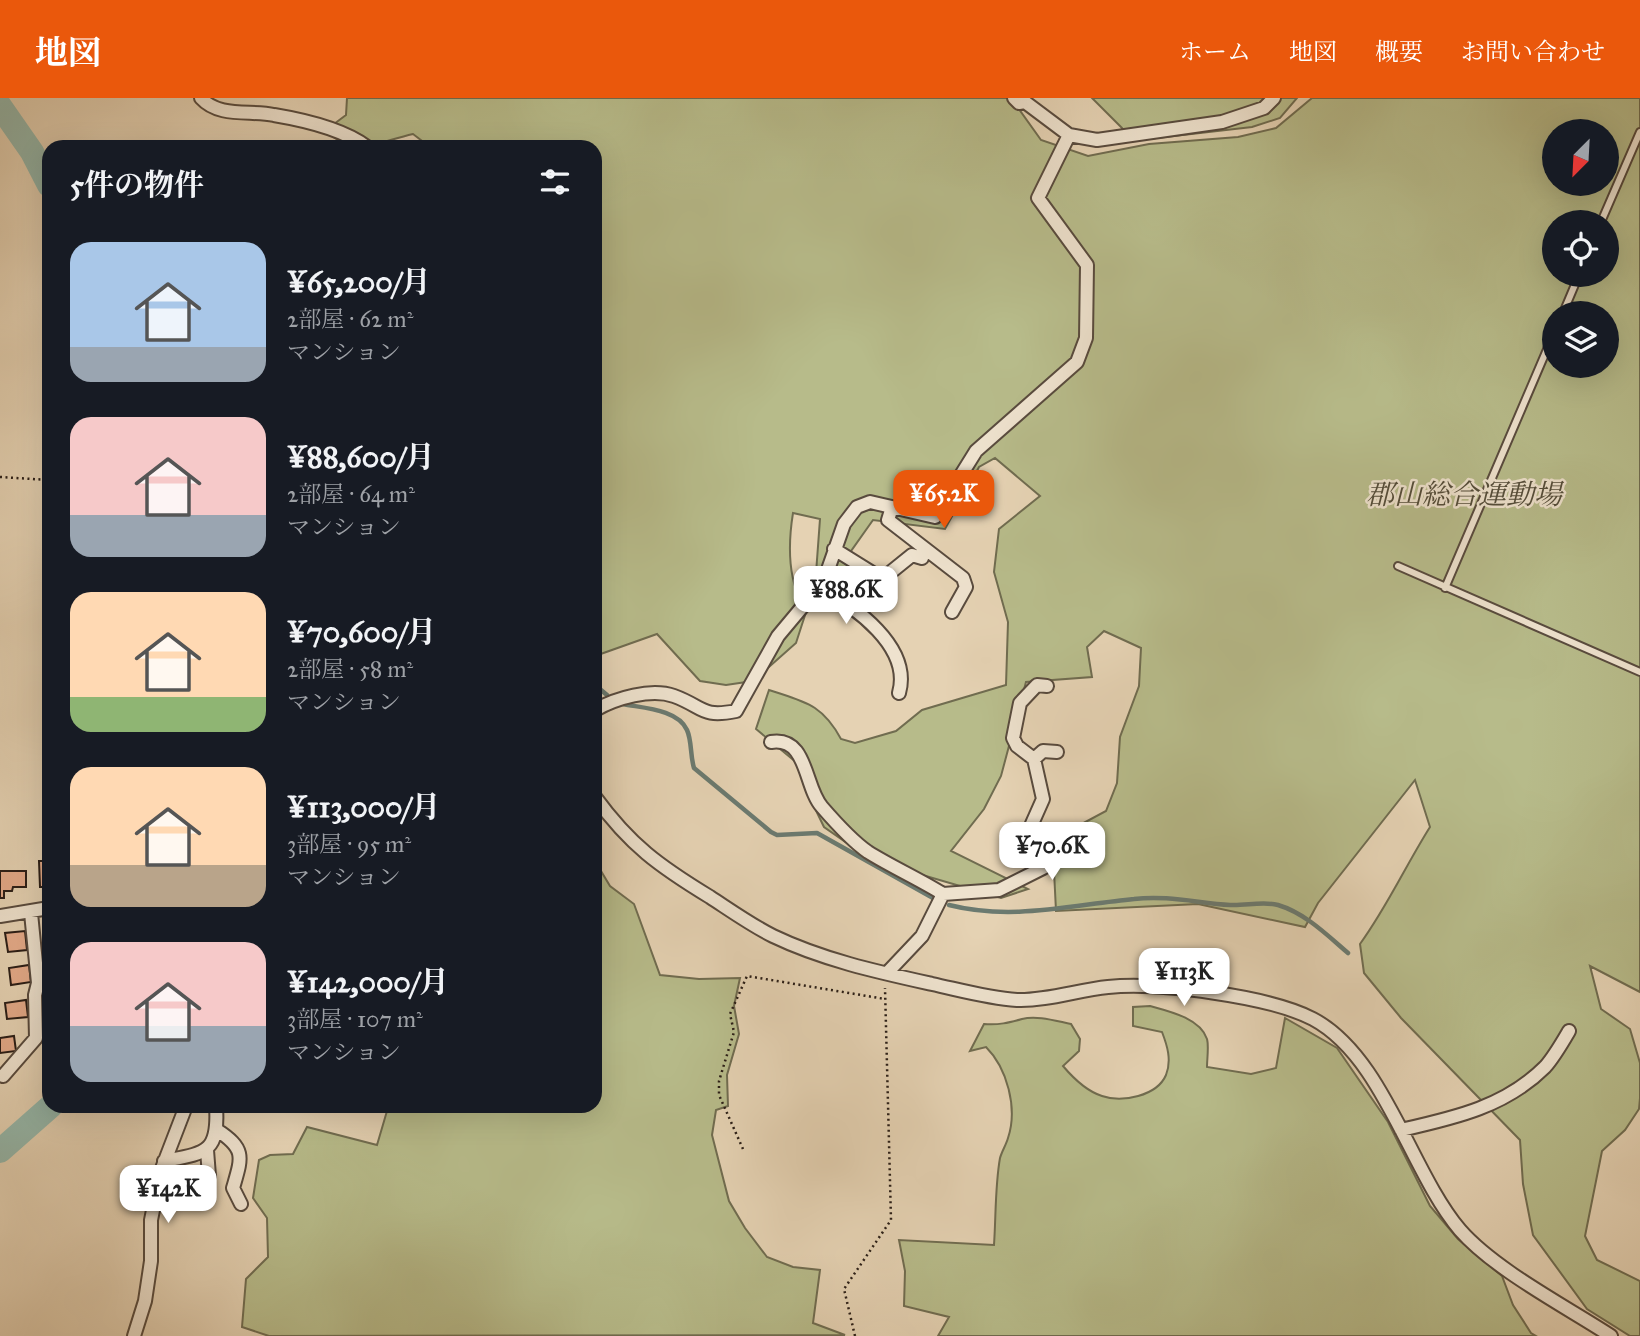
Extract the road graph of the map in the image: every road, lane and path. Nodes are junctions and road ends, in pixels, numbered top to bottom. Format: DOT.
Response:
graph roads {
  1 [pos="201,98"];
  2 [pos="1014,98"];
  3 [pos="1274,98"];
  4 [pos="1640,132"];
  5 [pos="1069,135"];
  6 [pos="358,140"];
  7 [pos="1606,210"];
  8 [pos="1542,361"];
  9 [pos="0,477"];
  10 [pos="42,480"];
  11 [pos="892,507"];
  12 [pos="834,549"];
  13 [pos="922,558"];
  14 [pos="1398,566"];
  15 [pos="819,588"];
  16 [pos="1445,589"];
  17 [pos="952,612"];
  18 [pos="1640,672"];
  19 [pos="1047,686"];
  20 [pos="899,694"];
  21 [pos="602,706"];
  22 [pos="771,742"];
  23 [pos="1057,752"];
  24 [pos="1034,759"];
  25 [pos="602,807"];
  26 [pos="943,894"];
  27 [pos="42,910"];
  28 [pos="31,913"];
  29 [pos="0,916"];
  30 [pos="886,973"];
  31 [pos="885,999"];
  32 [pos="1570,1031"];
  33 [pos="42,1034"];
  34 [pos="42,1040"];
  35 [pos="3,1076"];
  36 [pos="183,1113"];
  37 [pos="217,1113"];
  38 [pos="218,1130"];
  39 [pos="1401,1130"];
  40 [pos="743,1149"];
  41 [pos="207,1150"];
  42 [pos="164,1161"];
  43 [pos="203,1186"];
  44 [pos="241,1204"];
  45 [pos="134,1336"];
  46 [pos="855,1336"];
  47 [pos="1611,1336"];
  1 -- 6 [label="street"];
  2 -- 5 [label="street"];
  3 -- 5 [label="street"];
  4 -- 7 [label="lane"];
  5 -- 11 [label="street"];
  8 -- 16 [label="lane"];
  9 -- 10 [label="path"];
  11 -- 12 [label="street"];
  11 -- 17 [label="street"];
  12 -- 13 [label="street"];
  12 -- 15 [label="street"];
  14 -- 16 [label="lane"];
  15 -- 20 [label="street"];
  15 -- 21 [label="street"];
  16 -- 18 [label="lane"];
  19 -- 24 [label="street"];
  22 -- 26 [label="street"];
  23 -- 24 [label="street"];
  24 -- 26 [label="street"];
  25 -- 30 [label="street"];
  26 -- 30 [label="street"];
  27 -- 28 [label="street"];
  28 -- 29 [label="street"];
  28 -- 33 [label="street"];
  30 -- 31 [label="path"];
  30 -- 39 [label="street"];
  31 -- 40 [label="path"];
  31 -- 46 [label="path"];
  32 -- 39 [label="street"];
  34 -- 35 [label="street"];
  36 -- 42 [label="street"];
  37 -- 38 [label="street"];
  38 -- 41 [label="street"];
  38 -- 44 [label="street"];
  39 -- 47 [label="street"];
  41 -- 42 [label="street"];
  41 -- 43 [label="street"];
  42 -- 45 [label="street"];
}
